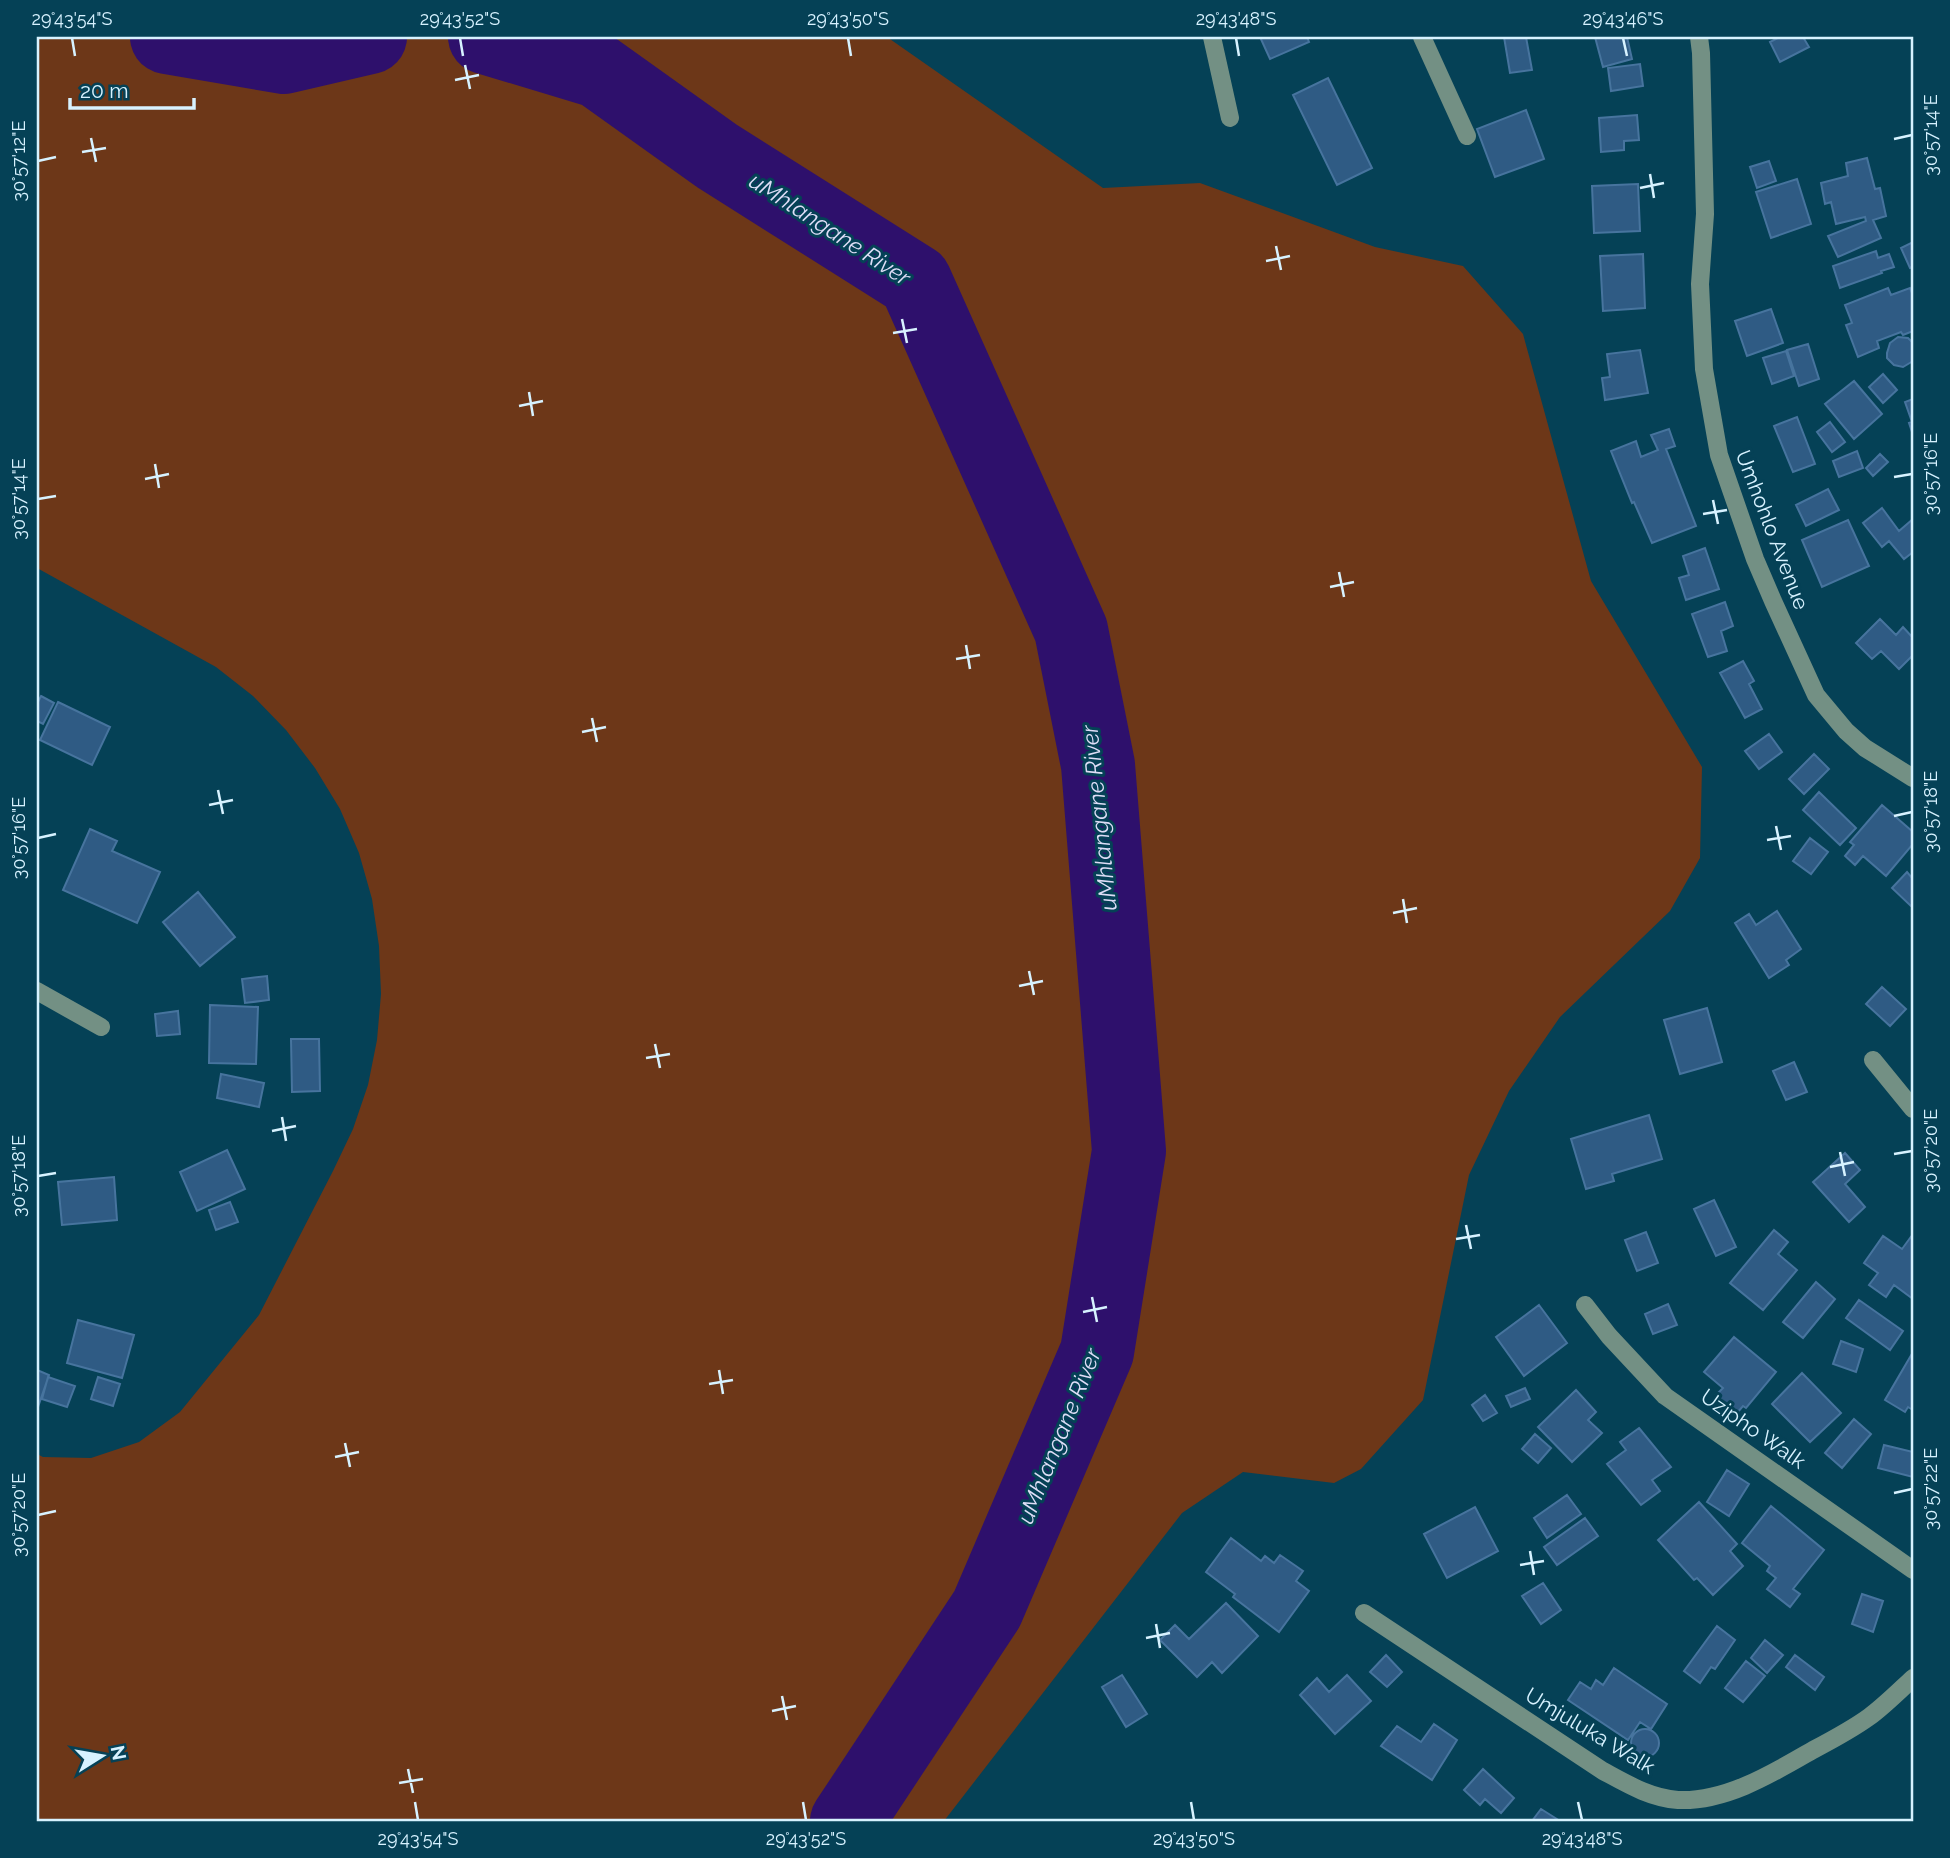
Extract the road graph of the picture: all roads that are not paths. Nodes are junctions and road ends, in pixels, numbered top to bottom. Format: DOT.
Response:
graph roads {
  1 [pos="1212,37"];
  2 [pos="1422,37"];
  3 [pos="1699,37"];
  4 [pos="1230,118"];
  5 [pos="1468,136"];
  6 [pos="1913,778"];
  7 [pos="37,991"];
  8 [pos="101,1027"];
  9 [pos="1873,1060"];
  10 [pos="1913,1109"];
  11 [pos="1585,1305"];
  12 [pos="1913,1570"];
  13 [pos="1364,1613"];
  14 [pos="1913,1678"];
  1 -- 4 [label="street"];
  2 -- 5 [label="street"];
  3 -- 6 [label="street, Umhohlo Avenue"];
  7 -- 8 [label="street"];
  9 -- 10 [label="street"];
  11 -- 12 [label="street, Uzipho Walk"];
  13 -- 14 [label="street, Umjuluka Walk"];
}
